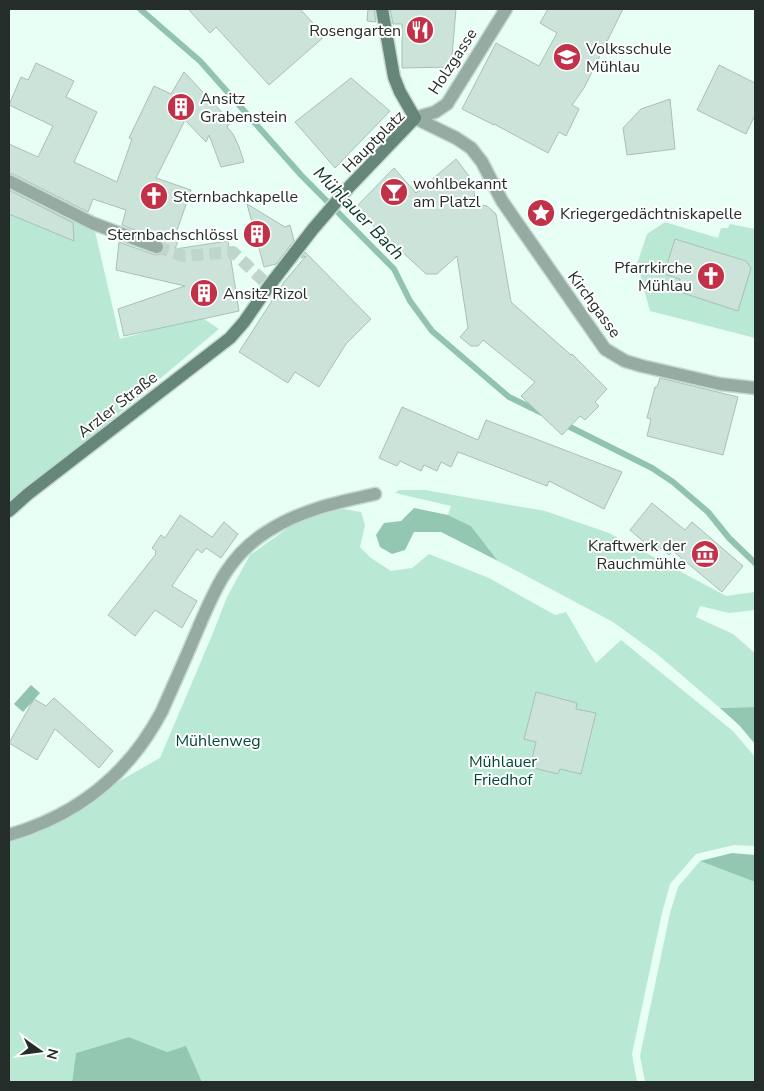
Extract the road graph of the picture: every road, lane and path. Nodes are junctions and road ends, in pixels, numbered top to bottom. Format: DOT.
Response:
graph roads {
  1 [pos="382,9"];
  2 [pos="506,9"];
  3 [pos="416,118"];
  4 [pos="9,181"];
  5 [pos="502,200"];
  6 [pos="313,229"];
  7 [pos="157,247"];
  8 [pos="755,388"];
  9 [pos="375,494"];
  10 [pos="9,511"];
  11 [pos="9,835"];
  1 -- 3 [label="main road"];
  2 -- 3 [label="street, Holzgasse"];
  3 -- 5 [label="street, Hauptplatz"];
  3 -- 6 [label="main road, Hauptplatz"];
  4 -- 7 [label="street"];
  5 -- 8 [label="street, Kirchgasse"];
  6 -- 10 [label="main road, Arzler Straße"];
  9 -- 11 [label="street"];
}
